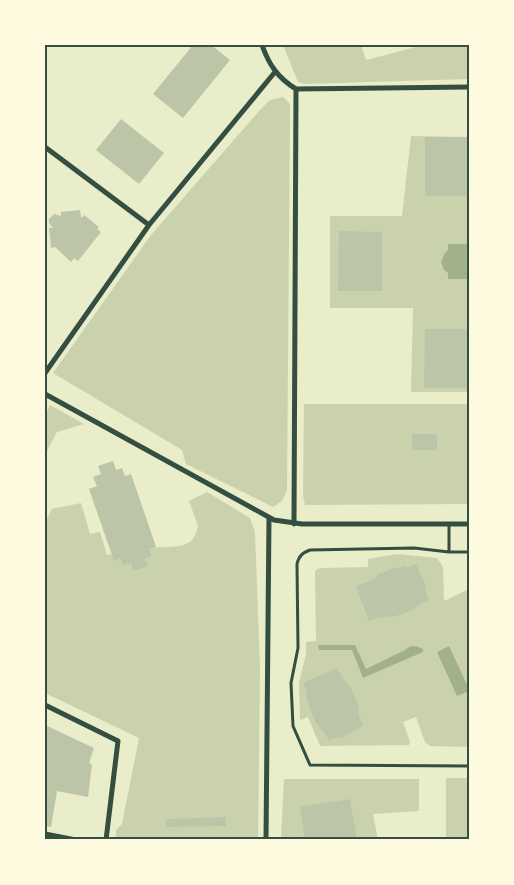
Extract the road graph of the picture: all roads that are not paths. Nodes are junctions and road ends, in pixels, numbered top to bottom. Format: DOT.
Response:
graph roads {
  1 [pos="262,45"];
  2 [pos="275,72"];
  3 [pos="469,87"];
  4 [pos="296,89"];
  5 [pos="45,147"];
  6 [pos="149,225"];
  7 [pos="45,373"];
  8 [pos="45,394"];
  9 [pos="269,518"];
  10 [pos="448,523"];
  11 [pos="294,524"];
  12 [pos="469,524"];
  13 [pos="448,552"];
  14 [pos="469,552"];
  15 [pos="45,705"];
  16 [pos="469,766"];
  17 [pos="45,834"];
  18 [pos="76,840"];
  19 [pos="106,840"];
  20 [pos="266,840"];
  1 -- 2 [label="street"];
  2 -- 4 [label="street"];
  2 -- 6 [label="street"];
  3 -- 4 [label="street"];
  4 -- 11 [label="street"];
  5 -- 6 [label="street"];
  6 -- 7 [label="street"];
  8 -- 9 [label="street"];
  9 -- 11 [label="street"];
  9 -- 20 [label="street"];
  10 -- 11 [label="street"];
  10 -- 12 [label="street"];
  10 -- 13 [label="lane"];
  13 -- 14 [label="lane"];
  13 -- 16 [label="lane"];
  15 -- 19 [label="street"];
  17 -- 18 [label="street"];
}
